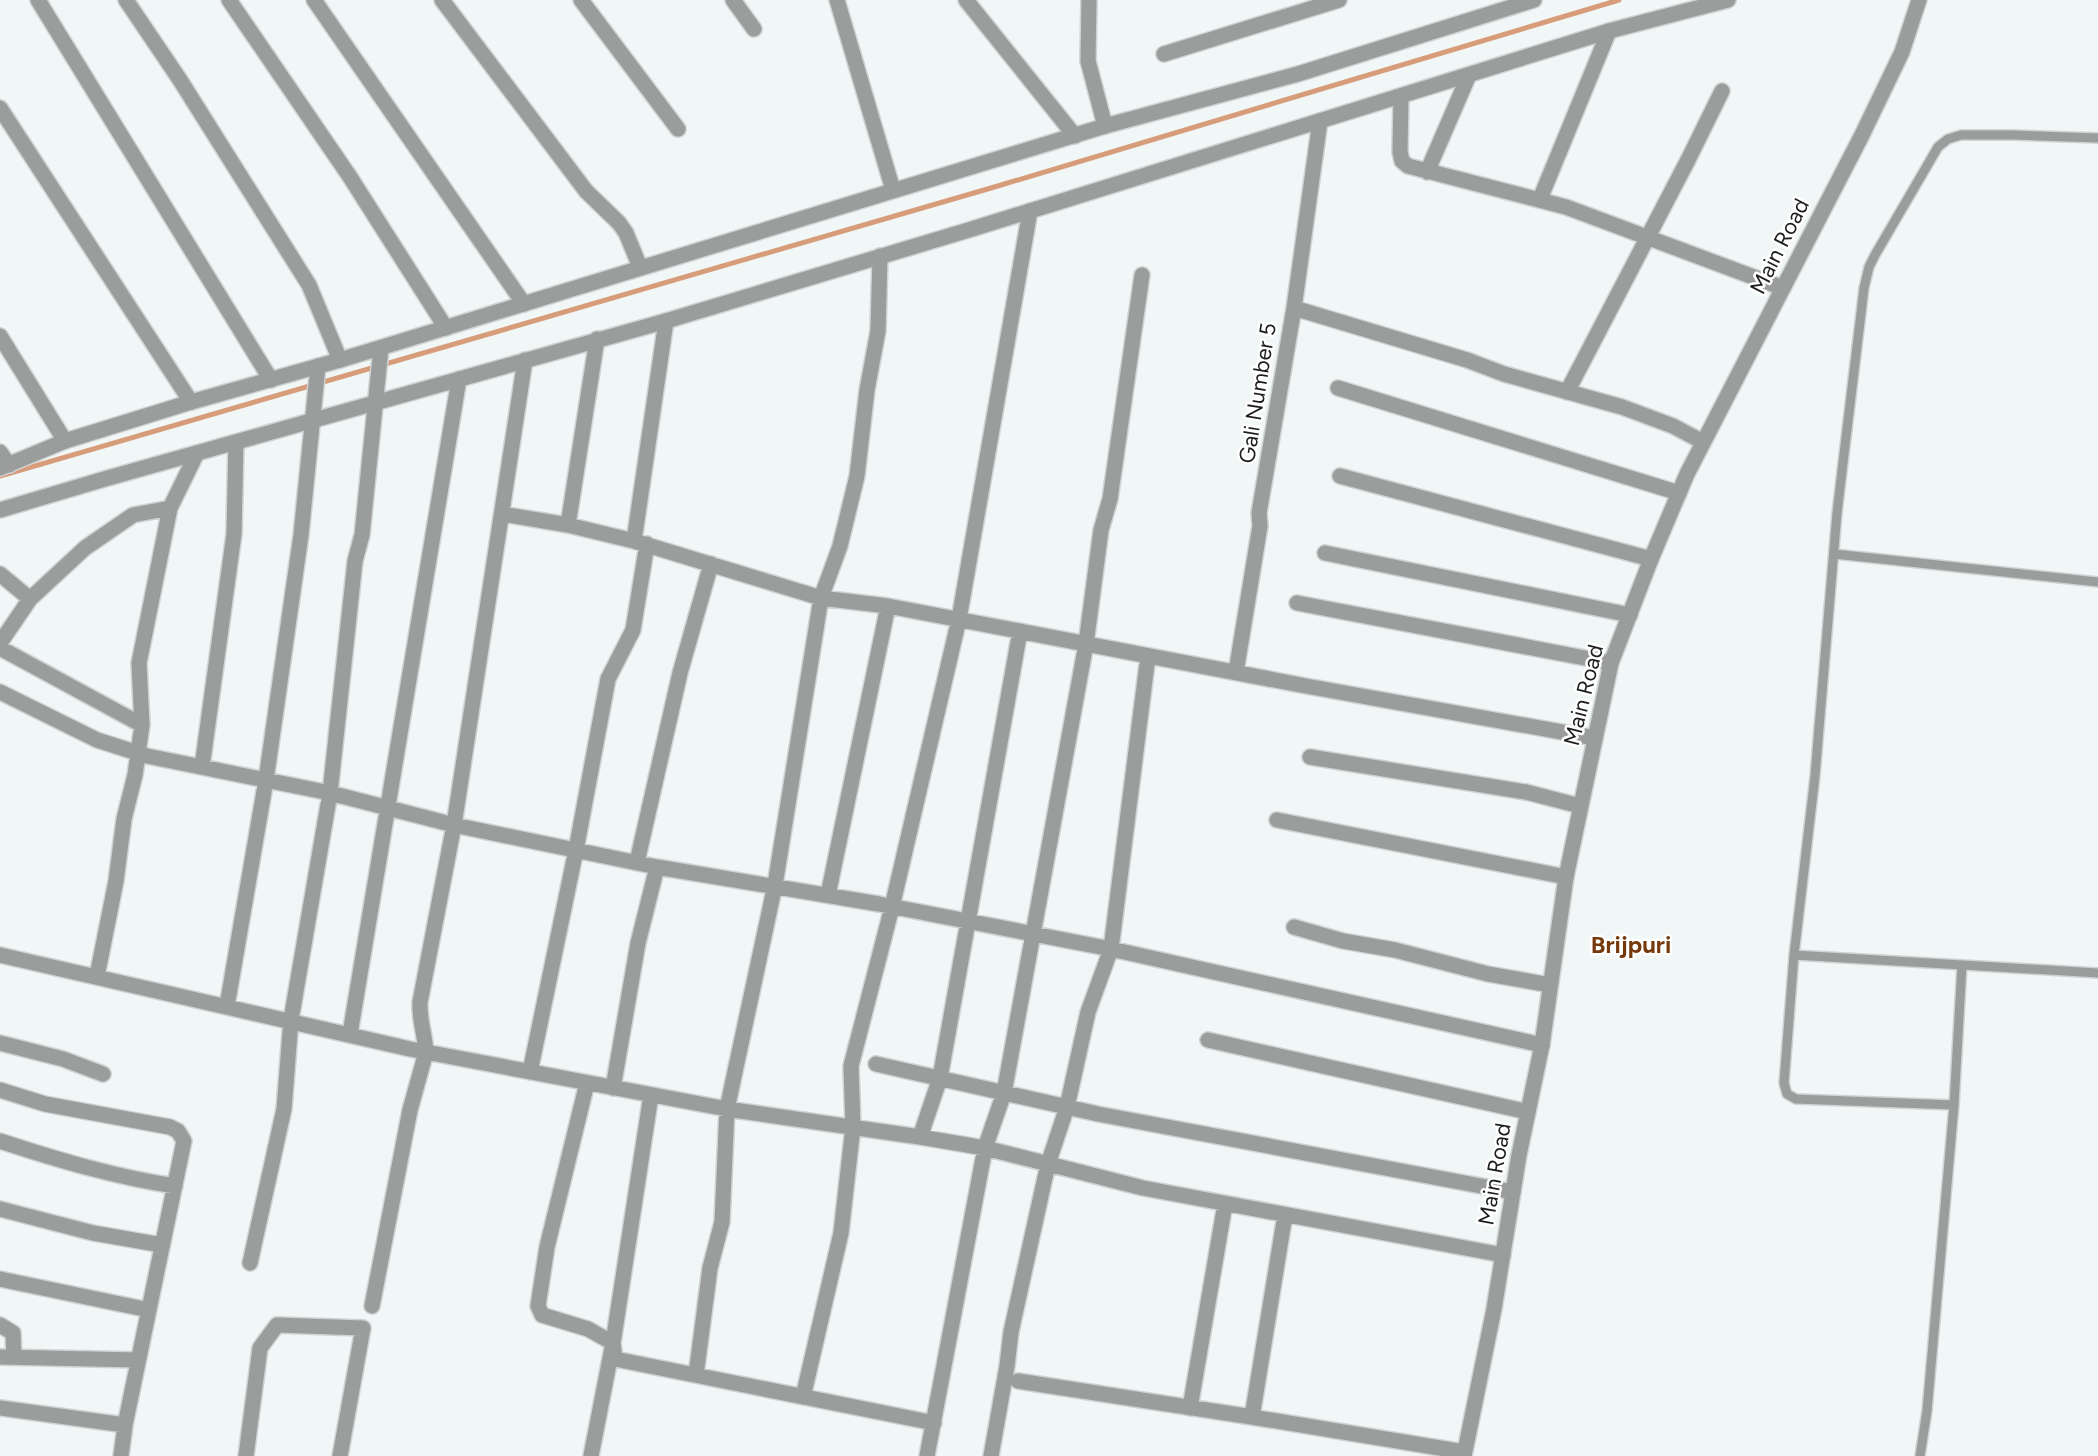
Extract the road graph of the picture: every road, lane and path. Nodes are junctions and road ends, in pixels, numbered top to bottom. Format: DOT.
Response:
graph roads {
  1 [pos="38,0"];
  2 [pos="126,0"];
  3 [pos="229,0"];
  4 [pos="314,0"];
  5 [pos="442,0"];
  6 [pos="581,0"];
  7 [pos="733,0"];
  8 [pos="837,0"];
  9 [pos="966,0"];
  10 [pos="1089,0"];
  11 [pos="1339,0"];
  12 [pos="1534,0"];
  13 [pos="1728,0"];
  14 [pos="1920,0"];
  15 [pos="754,29"];
  16 [pos="1609,31"];
  17 [pos="1164,54"];
  18 [pos="1469,75"];
  19 [pos="1722,91"];
  20 [pos="1401,96"];
  21 [pos="0,108"];
  22 [pos="1320,121"];
  23 [pos="1105,126"];
  24 [pos="678,129"];
  25 [pos="1075,136"];
  26 [pos="2098,138"];
  27 [pos="1427,172"];
  28 [pos="893,190"];
  29 [pos="1539,199"];
  30 [pos="1030,211"];
  31 [pos="1646,238"];
  32 [pos="880,256"];
  33 [pos="640,267"];
  34 [pos="1142,274"];
  35 [pos="1783,288"];
  36 [pos="524,304"];
  37 [pos="1294,308"];
  38 [pos="666,321"];
  39 [pos="446,328"];
  40 [pos="0,336"];
  41 [pos="597,339"];
  42 [pos="381,348"];
  43 [pos="340,360"];
  44 [pos="525,360"];
  45 [pos="318,366"];
  46 [pos="459,379"];
  47 [pos="271,380"];
  48 [pos="1338,388"];
  49 [pos="1567,392"];
  50 [pos="191,402"];
  51 [pos="375,402"];
  52 [pos="312,420"];
  53 [pos="65,441"];
  54 [pos="236,442"];
  55 [pos="1703,442"];
  56 [pos="0,452"];
  57 [pos="197,453"];
  58 [pos="5,466"];
  59 [pos="1340,476"];
  60 [pos="1679,493"];
  61 [pos="170,508"];
  62 [pos="0,510"];
  63 [pos="502,514"];
  64 [pos="568,525"];
  65 [pos="640,543"];
  66 [pos="1325,553"];
  67 [pos="1834,554"];
  68 [pos="1651,559"];
  69 [pos="711,564"];
  70 [pos="0,574"];
  71 [pos="2098,582"];
  72 [pos="821,598"];
  73 [pos="30,599"];
  74 [pos="1297,603"];
  75 [pos="888,606"];
  76 [pos="1630,615"];
  77 [pos="959,620"];
  78 [pos="1020,631"];
  79 [pos="1086,644"];
  80 [pos="0,646"];
  81 [pos="1148,656"];
  82 [pos="1611,663"];
  83 [pos="1236,672"];
  84 [pos="0,692"];
  85 [pos="142,725"];
  86 [pos="1594,738"];
  87 [pos="138,754"];
  88 [pos="1310,757"];
  89 [pos="202,767"];
  90 [pos="266,780"];
  91 [pos="330,793"];
  92 [pos="1580,806"];
  93 [pos="388,807"];
  94 [pos="1277,820"];
  95 [pos="454,825"];
  96 [pos="576,850"];
  97 [pos="637,862"];
  98 [pos="657,867"];
  99 [pos="1566,877"];
  100 [pos="775,885"];
  101 [pos="828,895"];
  102 [pos="892,907"];
  103 [pos="968,922"];
  104 [pos="1294,927"];
  105 [pos="1033,935"];
  106 [pos="1111,949"];
  107 [pos="0,955"];
  108 [pos="1794,955"];
  109 [pos="1962,965"];
  110 [pos="2098,973"];
  111 [pos="97,976"];
  112 [pos="1550,985"];
  113 [pos="227,1006"];
  114 [pos="291,1020"];
  115 [pos="350,1035"];
  116 [pos="1208,1040"];
  117 [pos="0,1043"];
  118 [pos="1542,1045"];
  119 [pos="426,1052"];
  120 [pos="876,1064"];
  121 [pos="530,1072"];
  122 [pos="103,1074"];
  123 [pos="940,1078"];
  124 [pos="587,1083"];
  125 [pos="613,1088"];
  126 [pos="0,1090"];
  127 [pos="1004,1093"];
  128 [pos="651,1095"];
  129 [pos="1954,1105"];
  130 [pos="1067,1107"];
  131 [pos="727,1109"];
  132 [pos="1528,1112"];
  133 [pos="853,1127"];
  134 [pos="920,1137"];
  135 [pos="0,1141"];
  136 [pos="986,1148"];
  137 [pos="1048,1164"];
  138 [pos="175,1186"];
  139 [pos="1513,1192"];
  140 [pos="1225,1204"];
  141 [pos="0,1209"];
  142 [pos="1285,1215"];
  143 [pos="162,1245"];
  144 [pos="1503,1255"];
  145 [pos="250,1263"];
  146 [pos="0,1279"];
  147 [pos="372,1306"];
  148 [pos="149,1310"];
  149 [pos="6,1329"];
  150 [pos="613,1342"];
  151 [pos="7,1357"];
  152 [pos="138,1360"];
  153 [pos="696,1375"];
  154 [pos="1018,1381"];
  155 [pos="803,1397"];
  156 [pos="0,1408"];
  157 [pos="1191,1408"];
  158 [pos="1252,1417"];
  159 [pos="934,1423"];
  160 [pos="125,1425"];
  161 [pos="1464,1454"];
  162 [pos="121,1456"];
  163 [pos="246,1456"];
  164 [pos="339,1456"];
  165 [pos="591,1456"];
  166 [pos="927,1456"];
  167 [pos="991,1456"];
  168 [pos="1920,1456"];
  1 -- 47 [label="street"];
  2 -- 43 [label="street"];
  3 -- 39 [label="street"];
  4 -- 36 [label="street"];
  5 -- 33 [label="street"];
  6 -- 24 [label="street"];
  7 -- 15 [label="street"];
  8 -- 28 [label="street"];
  9 -- 25 [label="street"];
  10 -- 23 [label="street"];
  11 -- 17 [label="street"];
  12 -- 23 [label="street"];
  13 -- 16 [label="street"];
  14 -- 35 [label="street, Main Road"];
  16 -- 18 [label="street"];
  16 -- 29 [label="street"];
  18 -- 20 [label="street"];
  18 -- 27 [label="street"];
  19 -- 31 [label="street"];
  20 -- 22 [label="street"];
  20 -- 27 [label="street"];
  21 -- 50 [label="street"];
  22 -- 30 [label="street"];
  22 -- 37 [label="street, Gali Number 5"];
  23 -- 25 [label="street"];
  25 -- 28 [label="street"];
  26 -- 67 [label="lane"];
  27 -- 29 [label="street"];
  28 -- 33 [label="street"];
  29 -- 31 [label="street"];
  30 -- 32 [label="street"];
  30 -- 77 [label="street"];
  31 -- 35 [label="street"];
  31 -- 49 [label="street"];
  32 -- 38 [label="street"];
  32 -- 72 [label="street"];
  33 -- 36 [label="street"];
  34 -- 79 [label="street"];
  35 -- 55 [label="street, Main Road"];
  36 -- 39 [label="street"];
  37 -- 49 [label="street"];
  37 -- 83 [label="street, Gali Number 5"];
  38 -- 41 [label="street"];
  38 -- 65 [label="street"];
  39 -- 42 [label="street"];
  40 -- 53 [label="street"];
  41 -- 44 [label="street"];
  41 -- 64 [label="street"];
  42 -- 43 [label="street"];
  42 -- 51 [label="street"];
  43 -- 45 [label="street"];
  44 -- 46 [label="street"];
  44 -- 63 [label="street"];
  45 -- 47 [label="street"];
  45 -- 52 [label="street"];
  46 -- 51 [label="street"];
  46 -- 93 [label="street"];
  47 -- 50 [label="street"];
  48 -- 60 [label="street"];
  49 -- 55 [label="street"];
  50 -- 53 [label="street"];
  51 -- 52 [label="street"];
  51 -- 91 [label="street"];
  52 -- 54 [label="street"];
  52 -- 90 [label="street"];
  53 -- 58 [label="street"];
  54 -- 57 [label="street"];
  54 -- 89 [label="street"];
  55 -- 60 [label="street, Main Road"];
  56 -- 58 [label="street"];
  57 -- 61 [label="street"];
  57 -- 62 [label="street"];
  59 -- 68 [label="street"];
  60 -- 68 [label="street, Main Road"];
  61 -- 73 [label="street"];
  61 -- 85 [label="street"];
  63 -- 64 [label="street"];
  63 -- 95 [label="street"];
  64 -- 65 [label="street"];
  65 -- 69 [label="street"];
  65 -- 96 [label="street"];
  66 -- 76 [label="street"];
  67 -- 71 [label="lane"];
  67 -- 108 [label="lane"];
  68 -- 76 [label="street, Main Road"];
  69 -- 72 [label="street"];
  69 -- 97 [label="street"];
  70 -- 73 [label="street"];
  72 -- 75 [label="street"];
  72 -- 100 [label="street"];
  73 -- 80 [label="street"];
  74 -- 82 [label="street"];
  75 -- 77 [label="street"];
  75 -- 101 [label="street"];
  76 -- 82 [label="street, Main Road"];
  77 -- 78 [label="street"];
  77 -- 102 [label="street"];
  78 -- 79 [label="street"];
  78 -- 103 [label="street"];
  79 -- 81 [label="street"];
  79 -- 105 [label="street"];
  80 -- 85 [label="street"];
  81 -- 83 [label="street"];
  81 -- 106 [label="street"];
  82 -- 86 [label="street, Main Road"];
  83 -- 86 [label="street"];
  84 -- 87 [label="street"];
  85 -- 87 [label="street"];
  86 -- 92 [label="street, Main Road"];
  87 -- 89 [label="street"];
  87 -- 111 [label="street"];
  88 -- 92 [label="street"];
  89 -- 90 [label="street"];
  90 -- 91 [label="street"];
  90 -- 113 [label="street"];
  91 -- 93 [label="street"];
  91 -- 114 [label="street"];
  92 -- 99 [label="street, Main Road"];
  93 -- 95 [label="street"];
  93 -- 115 [label="street"];
  94 -- 99 [label="street"];
  95 -- 96 [label="street"];
  95 -- 119 [label="street"];
  96 -- 97 [label="street"];
  96 -- 121 [label="street"];
  97 -- 98 [label="street"];
  98 -- 100 [label="street"];
  98 -- 125 [label="street"];
  99 -- 112 [label="street, Main Road"];
  100 -- 101 [label="street"];
  100 -- 131 [label="street"];
  101 -- 102 [label="street"];
  102 -- 103 [label="street"];
  102 -- 133 [label="street"];
  103 -- 105 [label="street"];
  103 -- 123 [label="street"];
  104 -- 112 [label="street"];
  105 -- 106 [label="street"];
  105 -- 127 [label="street"];
  106 -- 118 [label="street"];
  106 -- 130 [label="street"];
  107 -- 111 [label="street"];
  108 -- 109 [label="lane"];
  108 -- 129 [label="lane"];
  109 -- 110 [label="lane"];
  109 -- 129 [label="lane"];
  111 -- 113 [label="street"];
  112 -- 118 [label="street, Main Road"];
  113 -- 114 [label="street"];
  114 -- 115 [label="street"];
  114 -- 145 [label="street"];
  115 -- 119 [label="street"];
  116 -- 132 [label="street"];
  117 -- 122 [label="street"];
  118 -- 132 [label="street, Main Road"];
  119 -- 121 [label="street"];
  119 -- 147 [label="street"];
  120 -- 123 [label="street"];
  121 -- 124 [label="street"];
  123 -- 127 [label="street"];
  123 -- 134 [label="street"];
  124 -- 125 [label="street"];
  124 -- 150 [label="street"];
  125 -- 128 [label="street"];
  126 -- 138 [label="street"];
  127 -- 130 [label="street"];
  127 -- 136 [label="street"];
  128 -- 131 [label="street"];
  128 -- 150 [label="street"];
  129 -- 168 [label="lane"];
  130 -- 137 [label="street"];
  130 -- 139 [label="street"];
  131 -- 133 [label="street"];
  131 -- 153 [label="street"];
  132 -- 139 [label="street, Main Road"];
  133 -- 134 [label="street"];
  133 -- 155 [label="street"];
  134 -- 136 [label="street"];
  135 -- 138 [label="street"];
  136 -- 137 [label="street"];
  136 -- 159 [label="street"];
  137 -- 140 [label="street"];
  137 -- 167 [label="street"];
  138 -- 143 [label="street"];
  139 -- 144 [label="street, Main Road"];
  140 -- 142 [label="street"];
  140 -- 157 [label="street"];
  141 -- 143 [label="street"];
  142 -- 144 [label="street"];
  142 -- 158 [label="street"];
  143 -- 148 [label="street"];
  144 -- 161 [label="street, Main Road"];
  146 -- 148 [label="street"];
  148 -- 152 [label="street"];
  149 -- 151 [label="street"];
  150 -- 153 [label="street"];
  150 -- 165 [label="street"];
  151 -- 152 [label="street"];
  152 -- 160 [label="street"];
  153 -- 155 [label="street"];
  154 -- 157 [label="street"];
  155 -- 159 [label="street"];
  156 -- 160 [label="street"];
  157 -- 158 [label="street"];
  158 -- 161 [label="street"];
  159 -- 166 [label="street"];
  160 -- 162 [label="street"];
  163 -- 164 [label="street"];
}
